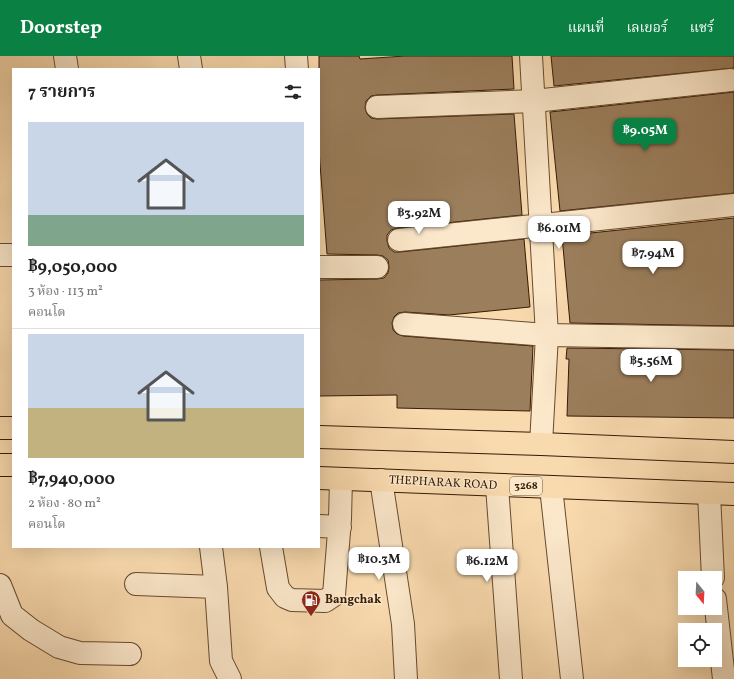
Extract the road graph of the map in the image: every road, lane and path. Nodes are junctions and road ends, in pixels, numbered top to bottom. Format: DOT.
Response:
graph roads {
  1 [pos="65,56"];
  2 [pos="190,56"];
  3 [pos="296,56"];
  4 [pos="531,56"];
  5 [pos="67,68"];
  6 [pos="191,68"];
  7 [pos="297,68"];
  8 [pos="731,80"];
  9 [pos="534,101"];
  10 [pos="377,107"];
  11 [pos="734,205"];
  12 [pos="541,225"];
  13 [pos="399,240"];
  14 [pos="12,254"];
  15 [pos="0,255"];
  16 [pos="377,266"];
  17 [pos="320,267"];
  18 [pos="404,324"];
  19 [pos="547,335"];
  20 [pos="734,338"];
  21 [pos="0,428"];
  22 [pos="12,428"];
  23 [pos="320,437"];
  24 [pos="541,444"];
  25 [pos="734,452"];
  26 [pos="0,465"];
  27 [pos="12,465"];
  28 [pos="320,478"];
  29 [pos="341,479"];
  30 [pos="381,480"];
  31 [pos="497,486"];
  32 [pos="550,487"];
  33 [pos="709,493"];
  34 [pos="734,494"];
  35 [pos="329,527"];
  36 [pos="211,548"];
  37 [pos="271,548"];
  38 [pos="713,571"];
  39 [pos="136,584"];
  40 [pos="0,585"];
  41 [pos="216,587"];
  42 [pos="717,615"];
  43 [pos="130,654"];
  44 [pos="230,679"];
  45 [pos="406,679"];
  46 [pos="511,679"];
  47 [pos="572,679"];
  48 [pos="724,679"];
  1 -- 5 [label="street"];
  2 -- 6 [label="street"];
  3 -- 7 [label="street"];
  4 -- 9 [label="street"];
  8 -- 9 [label="street"];
  9 -- 10 [label="street"];
  9 -- 12 [label="street"];
  11 -- 12 [label="street"];
  12 -- 13 [label="street"];
  12 -- 19 [label="street"];
  14 -- 15 [label="street"];
  16 -- 17 [label="street"];
  18 -- 19 [label="street"];
  19 -- 20 [label="street"];
  19 -- 24 [label="street"];
  21 -- 22 [label="main road"];
  23 -- 24 [label="main road"];
  24 -- 25 [label="main road"];
  26 -- 27 [label="main road"];
  28 -- 29 [label="main road, THEPHARAK ROAD / 3268"];
  29 -- 30 [label="main road, THEPHARAK ROAD / 3268"];
  29 -- 35 [label="street"];
  30 -- 31 [label="main road, THEPHARAK ROAD / 3268"];
  30 -- 45 [label="street"];
  31 -- 32 [label="main road, THEPHARAK ROAD / 3268"];
  31 -- 46 [label="street"];
  32 -- 33 [label="main road, THEPHARAK ROAD / 3268"];
  32 -- 47 [label="street"];
  33 -- 34 [label="main road, THEPHARAK ROAD / 3268"];
  33 -- 38 [label="street"];
  35 -- 37 [label="street"];
  36 -- 41 [label="street"];
  39 -- 41 [label="street"];
  40 -- 43 [label="street"];
  41 -- 44 [label="street"];
  42 -- 48 [label="street"];
}
